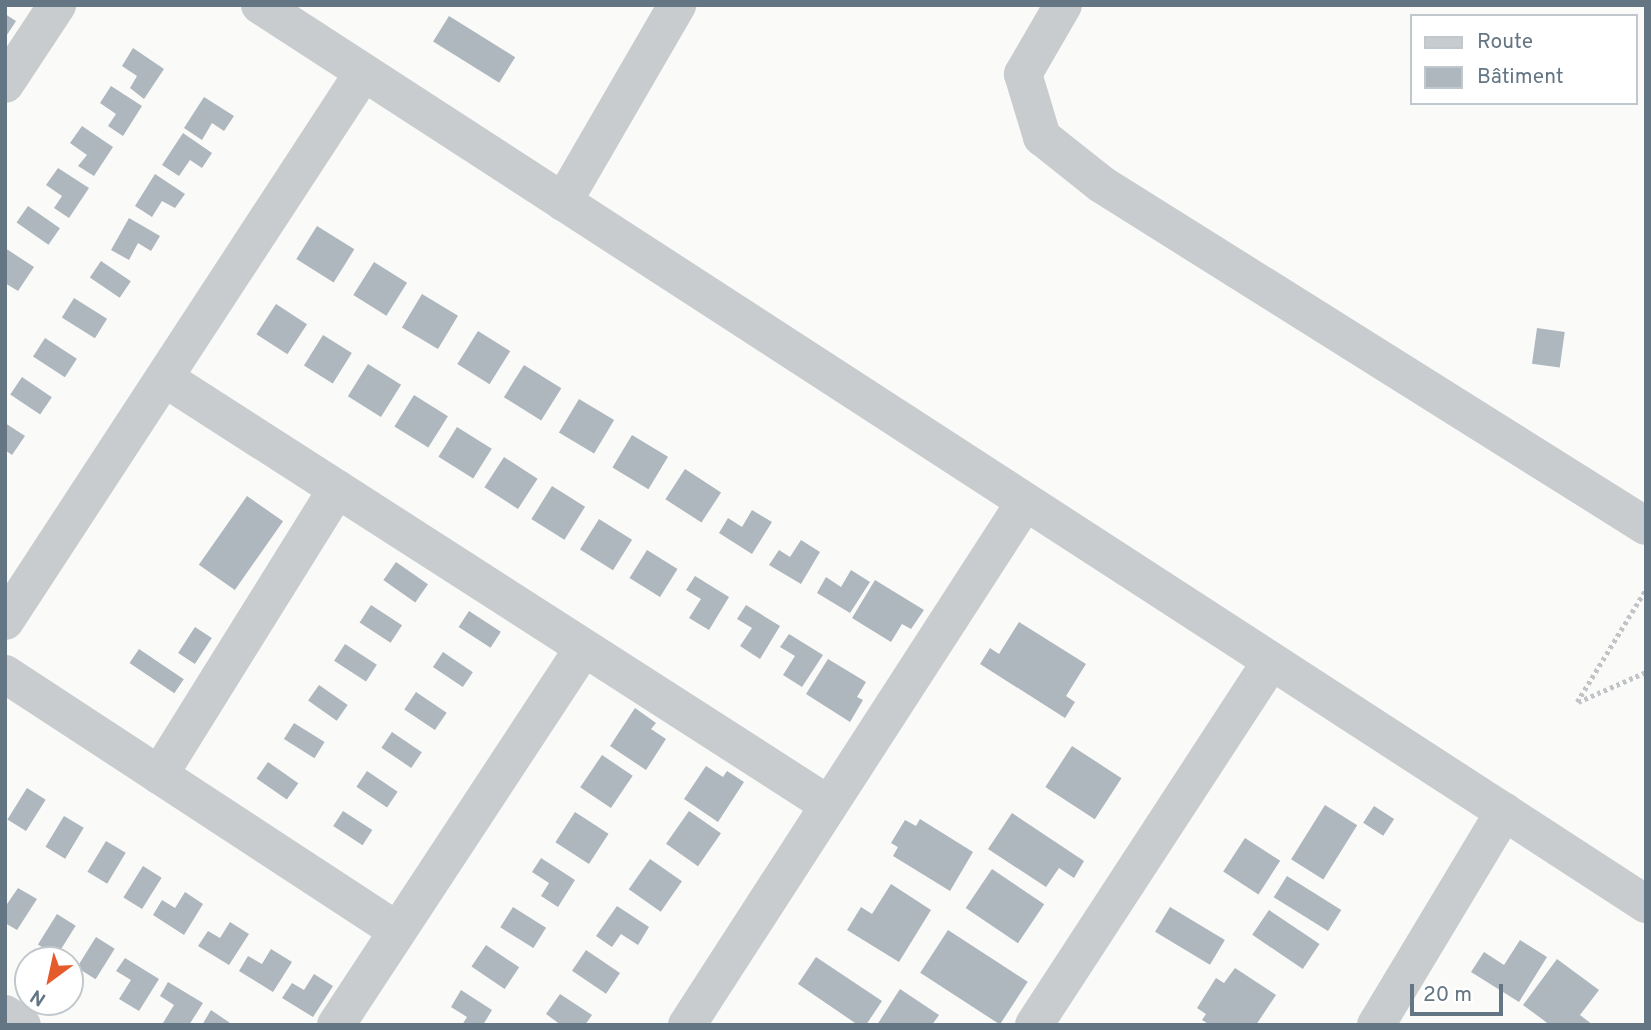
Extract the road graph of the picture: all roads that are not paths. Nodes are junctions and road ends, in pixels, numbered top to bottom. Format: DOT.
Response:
graph roads {
  1 [pos="57,5"];
  2 [pos="260,5"];
  3 [pos="677,5"];
  4 [pos="1063,5"];
  5 [pos="363,73"];
  6 [pos="5,84"];
  7 [pos="563,202"];
  8 [pos="166,379"];
  9 [pos="337,489"];
  10 [pos="1025,502"];
  11 [pos="1646,526"];
  12 [pos="5,621"];
  13 [pos="584,648"];
  14 [pos="1271,661"];
  15 [pos="5,674"];
  16 [pos="159,775"];
  17 [pos="829,805"];
  18 [pos="1504,812"];
  19 [pos="1646,904"];
  20 [pos="397,931"];
  21 [pos="5,1014"];
  22 [pos="22,1025"];
  23 [pos="336,1025"];
  24 [pos="687,1025"];
  25 [pos="1034,1025"];
  26 [pos="1376,1025"];
  1 -- 6 [label="street"];
  2 -- 5 [label="street"];
  3 -- 7 [label="street"];
  4 -- 11 [label="street"];
  5 -- 7 [label="street"];
  5 -- 8 [label="street"];
  7 -- 10 [label="street"];
  8 -- 9 [label="street"];
  8 -- 12 [label="street"];
  9 -- 13 [label="street"];
  9 -- 16 [label="street"];
  10 -- 14 [label="street"];
  10 -- 17 [label="street"];
  13 -- 17 [label="street"];
  13 -- 20 [label="street"];
  14 -- 18 [label="street"];
  14 -- 25 [label="street"];
  15 -- 16 [label="street"];
  16 -- 20 [label="street"];
  17 -- 24 [label="street"];
  18 -- 19 [label="street"];
  18 -- 26 [label="street"];
  20 -- 23 [label="street"];
  21 -- 22 [label="street"];
}
